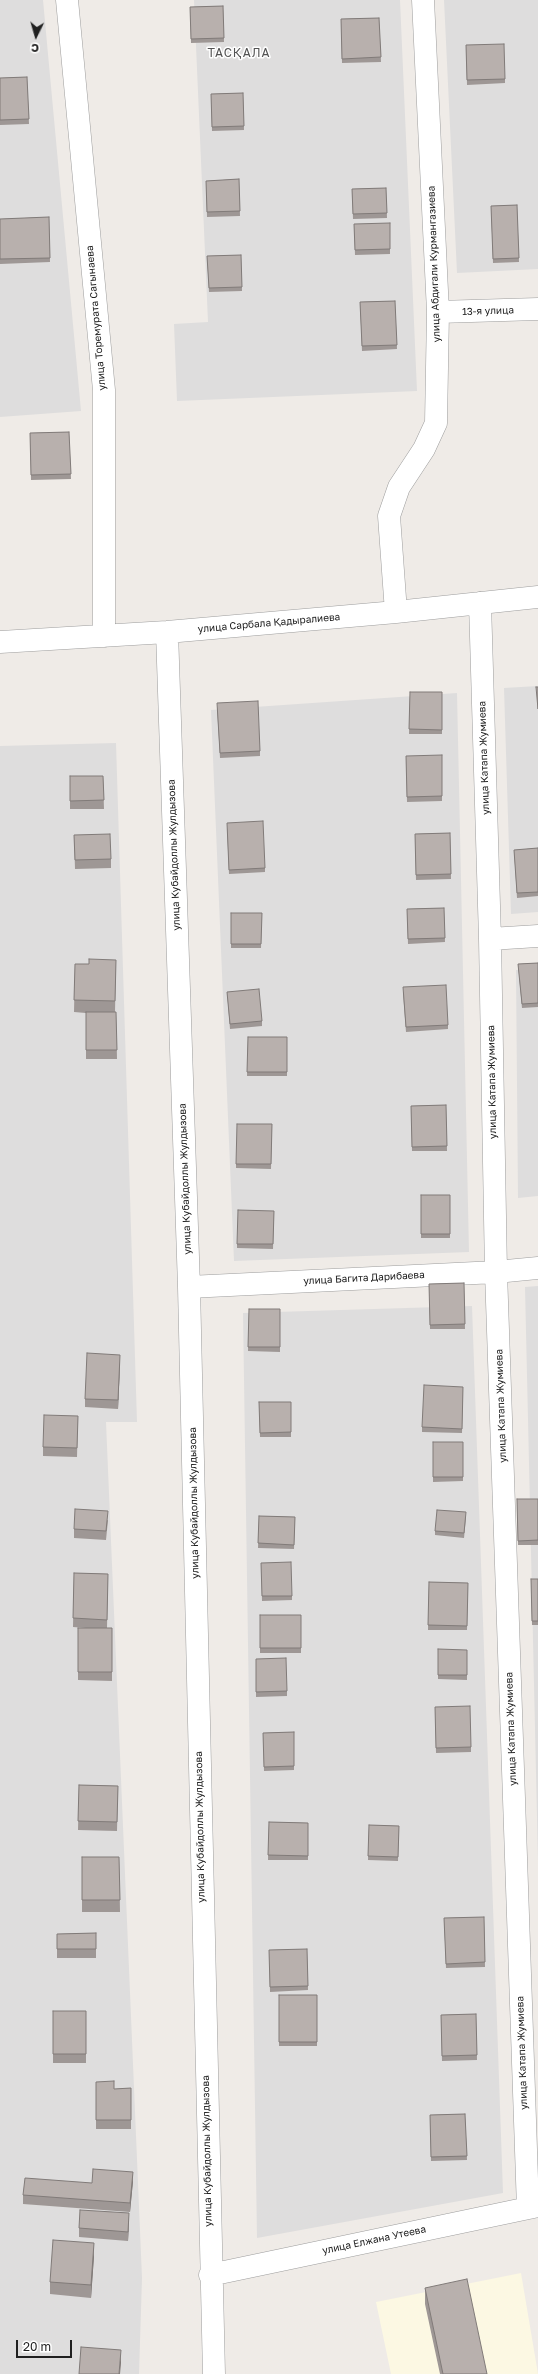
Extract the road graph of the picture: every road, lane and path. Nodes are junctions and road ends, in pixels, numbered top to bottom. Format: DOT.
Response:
graph roads {
  1 [pos="67,0"];
  2 [pos="423,0"];
  3 [pos="538,309"];
  4 [pos="438,312"];
  5 [pos="538,597"];
  6 [pos="480,603"];
  7 [pos="396,612"];
  8 [pos="167,632"];
  9 [pos="104,636"];
  10 [pos="0,642"];
  11 [pos="538,936"];
  12 [pos="490,939"];
  13 [pos="538,1268"];
  14 [pos="496,1272"];
  15 [pos="189,1287"];
  16 [pos="533,2207"];
  17 [pos="210,2275"];
  18 [pos="214,2374"];
  1 -- 9 [label="street, улица Торемурата Сагынаева"];
  2 -- 4 [label="street, улица Абдигали Курмангазиева"];
  3 -- 4 [label="street, 13-я улица"];
  4 -- 7 [label="street, улица Абдигали Курмангазиева"];
  5 -- 6 [label="street, улица Сарбала Қадыралиева"];
  6 -- 7 [label="street, улица Сарбала Қадыралиева"];
  6 -- 12 [label="street, улица Катапа Жумиева"];
  7 -- 8 [label="street, улица Сарбала Қадыралиева"];
  8 -- 9 [label="street, улица Сарбала Қадыралиева"];
  8 -- 15 [label="street, улица Кубайдоллы Жулдызова"];
  9 -- 10 [label="street, улица Сарбала Қадыралиева"];
  11 -- 12 [label="street"];
  12 -- 14 [label="street, улица Катапа Жумиева"];
  13 -- 14 [label="street, улица Багита Дарибаева"];
  14 -- 15 [label="street, улица Багита Дарибаева"];
  14 -- 16 [label="street, улица Катапа Жумиева"];
  15 -- 17 [label="street, улица Кубайдоллы Жулдызова"];
  16 -- 17 [label="street, улица Елжана Утеева"];
  17 -- 18 [label="street, улица Кубайдоллы Жулдызова"];
}
